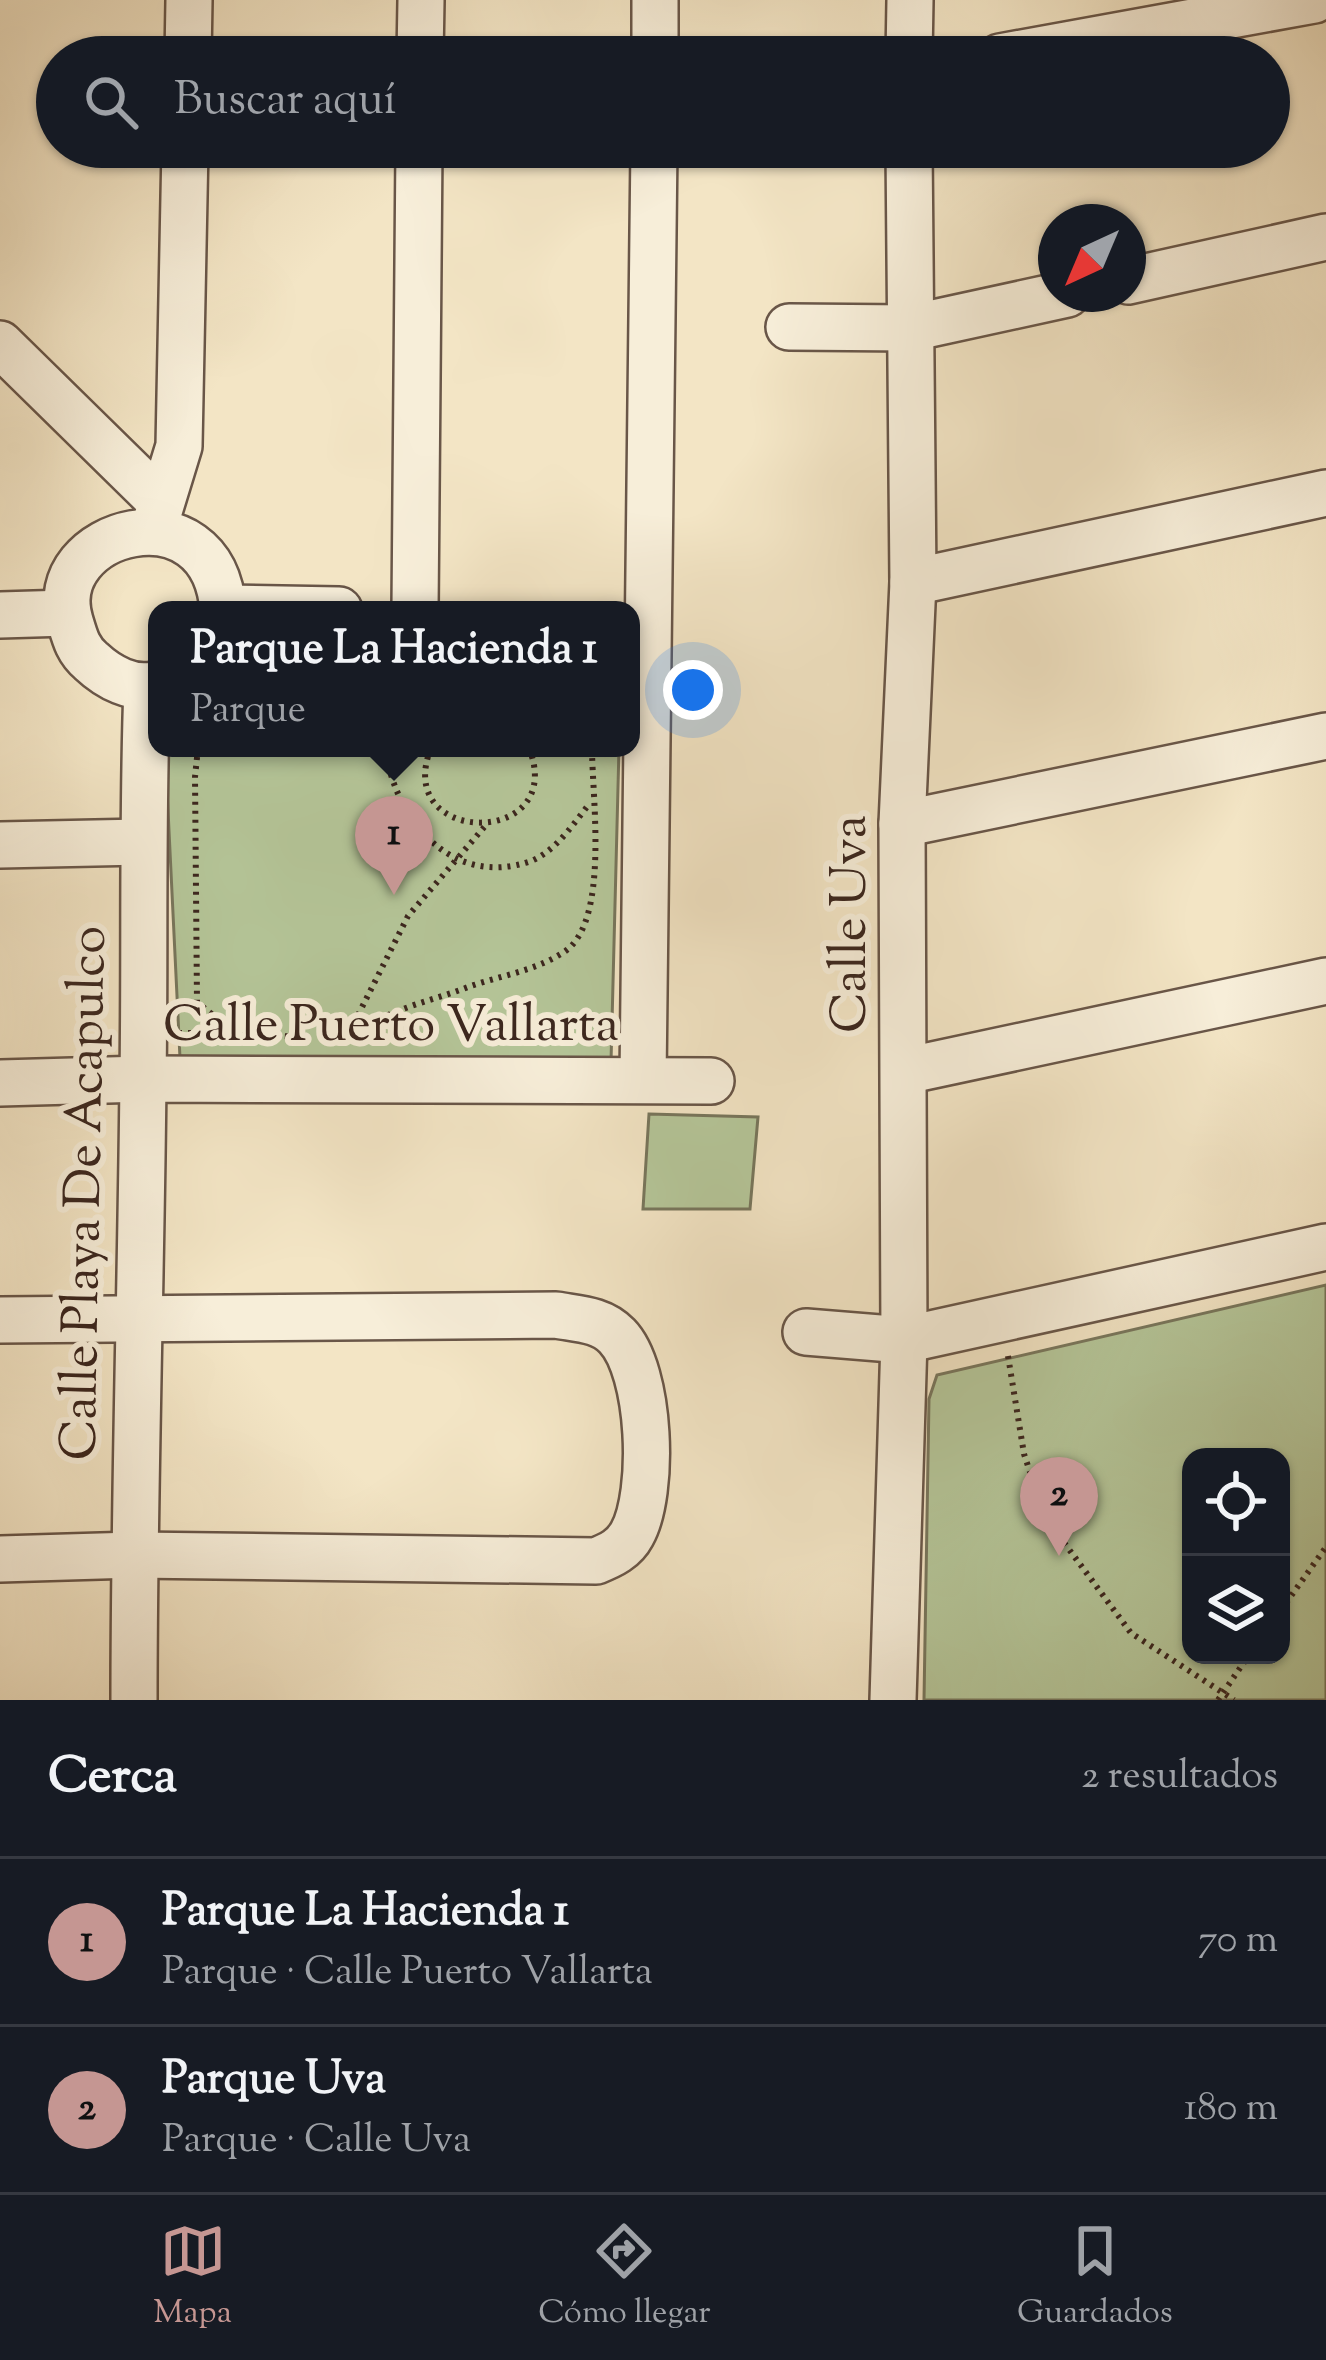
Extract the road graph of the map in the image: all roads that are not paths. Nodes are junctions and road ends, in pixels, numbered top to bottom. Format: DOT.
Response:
graph roads {
  1 [pos="189,0"];
  2 [pos="421,0"];
  3 [pos="655,0"];
  4 [pos="910,0"];
  5 [pos="1314,0"];
  6 [pos="188,36"];
  7 [pos="420,36"];
  8 [pos="655,36"];
  9 [pos="909,36"];
  10 [pos="1116,36"];
  11 [pos="185,168"];
  12 [pos="419,168"];
  13 [pos="653,168"];
  14 [pos="909,168"];
  15 [pos="1326,237"];
  16 [pos="1146,276"];
  17 [pos="1038,300"];
  18 [pos="788,327"];
  19 [pos="911,328"];
  20 [pos="7,360"];
  21 [pos="1326,493"];
  22 [pos="156,516"];
  23 [pos="913,582"];
  24 [pos="223,601"];
  25 [pos="415,601"];
  26 [pos="68,613"];
  27 [pos="0,615"];
  28 [pos="640,615"];
  29 [pos="148,685"];
  30 [pos="1326,736"];
  31 [pos="148,748"];
  32 [pos="902,824"];
  33 [pos="142,842"];
  34 [pos="0,845"];
  35 [pos="1326,981"];
  36 [pos="905,1071"];
  37 [pos="143,1078"];
  38 [pos="643,1078"];
  39 [pos="711,1081"];
  40 [pos="0,1083"];
  41 [pos="1326,1247"];
  42 [pos="136,1318"];
  43 [pos="0,1320"];
  44 [pos="806,1332"];
  45 [pos="904,1340"];
  46 [pos="134,1555"];
  47 [pos="0,1559"];
  48 [pos="134,1700"];
  49 [pos="893,1700"];
  1 -- 6 [label="street"];
  2 -- 7 [label="street"];
  3 -- 8 [label="street"];
  4 -- 9 [label="street"];
  5 -- 10 [label="street"];
  11 -- 22 [label="street"];
  12 -- 25 [label="street"];
  13 -- 28 [label="street"];
  14 -- 19 [label="street, Calle Uva"];
  15 -- 16 [label="street"];
  17 -- 19 [label="street"];
  18 -- 19 [label="street"];
  19 -- 23 [label="street, Calle Uva"];
  20 -- 22 [label="street"];
  21 -- 23 [label="street"];
  22 -- 24 [label="street"];
  22 -- 26 [label="street"];
  23 -- 32 [label="street, Calle Uva"];
  26 -- 27 [label="street"];
  26 -- 29 [label="street"];
  28 -- 38 [label="street"];
  30 -- 32 [label="street"];
  31 -- 33 [label="street, Calle Playa De Acapulco"];
  32 -- 36 [label="street, Calle Uva"];
  33 -- 34 [label="street"];
  33 -- 37 [label="street, Calle Playa De Acapulco"];
  35 -- 36 [label="street"];
  36 -- 45 [label="street, Calle Uva"];
  37 -- 38 [label="street, Calle Puerto Vallarta"];
  37 -- 40 [label="street, Calle Puerto Vallarta"];
  37 -- 42 [label="street, Calle Playa De Acapulco"];
  38 -- 39 [label="street, Calle Puerto Vallarta"];
  41 -- 45 [label="street"];
  42 -- 43 [label="street"];
  42 -- 46 [label="street, Calle Playa De Acapulco"];
  42 -- 46 [label="street"];
  44 -- 45 [label="street"];
  45 -- 49 [label="street, Calle Uva"];
  46 -- 47 [label="street"];
  46 -- 48 [label="street, Calle Playa De Acapulco"];
}
